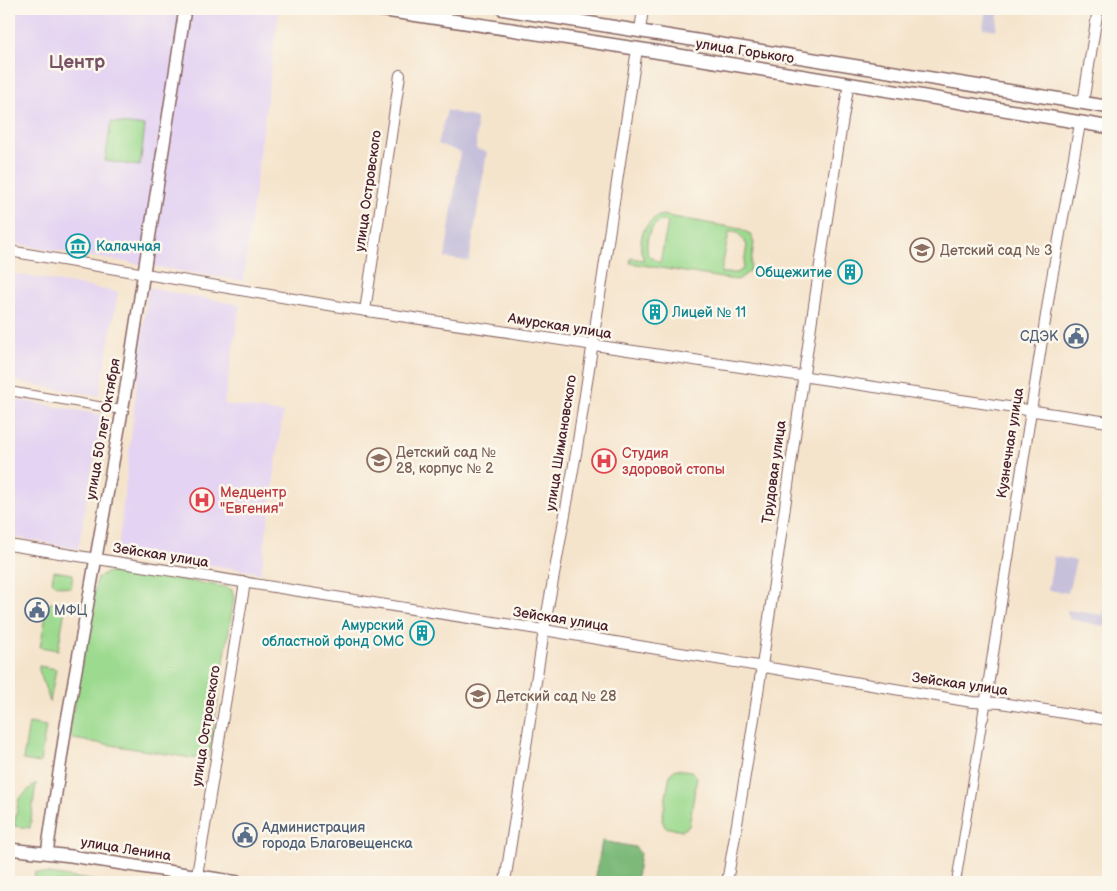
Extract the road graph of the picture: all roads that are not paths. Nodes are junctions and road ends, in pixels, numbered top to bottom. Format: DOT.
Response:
graph roads {
  1 [pos="185,9"];
  2 [pos="376,9"];
  3 [pos="503,9"];
  4 [pos="643,9"];
  5 [pos="1098,9"];
  6 [pos="408,11"];
  7 [pos="640,31"];
  8 [pos="637,49"];
  9 [pos="852,66"];
  10 [pos="400,74"];
  11 [pos="849,83"];
  12 [pos="1083,103"];
  13 [pos="1108,107"];
  14 [pos="1080,124"];
  15 [pos="1108,127"];
  16 [pos="9,251"];
  17 [pos="144,274"];
  18 [pos="365,311"];
  19 [pos="592,345"];
  20 [pos="803,375"];
  21 [pos="9,391"];
  22 [pos="122,410"];
  23 [pos="1031,410"];
  24 [pos="1108,422"];
  25 [pos="9,545"];
  26 [pos="96,558"];
  27 [pos="245,582"];
  28 [pos="544,630"];
  29 [pos="761,667"];
  30 [pos="985,703"];
  31 [pos="982,718"];
  32 [pos="1108,720"];
  33 [pos="9,849"];
  34 [pos="48,853"];
  35 [pos="197,875"];
  36 [pos="238,882"];
  37 [pos="504,882"];
  38 [pos="727,882"];
  39 [pos="956,882"];
  1 -- 17 [label="main road, улица 50 лет Октября"];
  2 -- 6 [label="main road, улица Горького"];
  3 -- 7 [label="main road, улица Горького"];
  4 -- 7 [label="street, улица Шимановского"];
  5 -- 12 [label="street, Кузнечная улица"];
  6 -- 8 [label="main road, улица Горького"];
  7 -- 8 [label="main road, улица Шимановского"];
  7 -- 9 [label="main road, улица Горького"];
  8 -- 11 [label="main road, улица Горького"];
  8 -- 19 [label="street, улица Шимановского"];
  9 -- 11 [label="main road, Трудовая улица"];
  9 -- 12 [label="main road, улица Горького"];
  10 -- 18 [label="street, улица Островского"];
  11 -- 14 [label="main road, улица Горького"];
  11 -- 20 [label="street, Трудовая улица"];
  12 -- 13 [label="main road, улица Горького"];
  12 -- 14 [label="main road, Кузнечная улица"];
  14 -- 15 [label="main road, улица Горького"];
  14 -- 23 [label="street, Кузнечная улица"];
  16 -- 17 [label="street, Амурская улица"];
  17 -- 18 [label="street, Амурская улица"];
  17 -- 22 [label="main road, улица 50 лет Октября"];
  18 -- 19 [label="street, Амурская улица"];
  19 -- 20 [label="street, Амурская улица"];
  19 -- 28 [label="street, улица Шимановского"];
  20 -- 23 [label="street, Амурская улица"];
  20 -- 29 [label="street, Трудовая улица"];
  21 -- 22 [label="street"];
  22 -- 26 [label="main road, улица 50 лет Октября"];
  23 -- 24 [label="street, Амурская улица"];
  23 -- 30 [label="street, Кузнечная улица"];
  25 -- 26 [label="street, Зейская улица"];
  26 -- 27 [label="street, Зейская улица"];
  26 -- 34 [label="main road, улица 50 лет Октября"];
  27 -- 28 [label="street, Зейская улица"];
  27 -- 35 [label="street, улица Островского"];
  28 -- 29 [label="street, Зейская улица"];
  28 -- 37 [label="street, улица Шимановского"];
  29 -- 30 [label="street, Зейская улица"];
  29 -- 38 [label="street, Трудовая улица"];
  30 -- 31 [label="street, Кузнечная улица"];
  30 -- 32 [label="street, Зейская улица"];
  31 -- 39 [label="street, Кузнечная улица"];
  33 -- 34 [label="main road, улица Ленина"];
  34 -- 35 [label="main road, улица Ленина"];
  35 -- 36 [label="main road, улица Ленина"];
}
